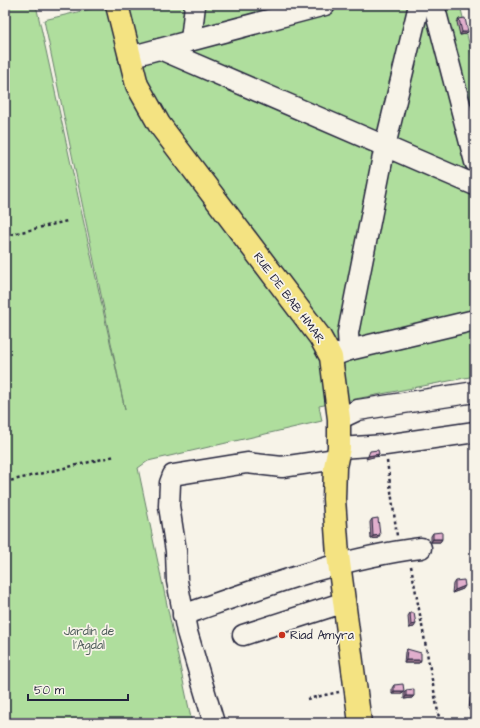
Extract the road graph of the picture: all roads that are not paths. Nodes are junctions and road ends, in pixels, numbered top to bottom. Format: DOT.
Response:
graph roads {
  1 [pos="117,5"];
  2 [pos="195,5"];
  3 [pos="325,5"];
  4 [pos="418,5"];
  5 [pos="434,5"];
  6 [pos="281,10"];
  7 [pos="191,40"];
  8 [pos="160,49"];
  9 [pos="129,57"];
  10 [pos="386,146"];
  11 [pos="475,162"];
  12 [pos="475,185"];
  13 [pos="475,320"];
  14 [pos="340,353"];
  15 [pos="475,392"];
  16 [pos="339,419"];
  17 [pos="475,432"];
  18 [pos="338,453"];
  19 [pos="409,550"];
  20 [pos="339,563"];
  21 [pos="345,602"];
  22 [pos="183,615"];
  23 [pos="243,635"];
  24 [pos="214,723"];
  25 [pos="360,723"];
  1 -- 9 [label="main road, RUE DE BAB HMAR"];
  2 -- 7 [label="street"];
  3 -- 6 [label="street"];
  4 -- 10 [label="street"];
  5 -- 11 [label="street"];
  6 -- 7 [label="street"];
  7 -- 8 [label="street"];
  8 -- 9 [label="street"];
  8 -- 10 [label="street"];
  9 -- 14 [label="main road, RUE DE BAB HMAR"];
  10 -- 12 [label="street"];
  10 -- 14 [label="street"];
  13 -- 14 [label="street"];
  14 -- 16 [label="main road, RUE DE BAB HMAR"];
  15 -- 16 [label="street"];
  16 -- 18 [label="main road, RUE DE BAB HMAR"];
  17 -- 18 [label="street"];
  18 -- 20 [label="main road, RUE DE BAB HMAR"];
  18 -- 22 [label="street"];
  19 -- 20 [label="street"];
  20 -- 21 [label="main road, RUE DE BAB HMAR"];
  20 -- 22 [label="street"];
  21 -- 23 [label="street"];
  21 -- 25 [label="main road, RUE DE BAB HMAR"];
  22 -- 24 [label="street"];
}
